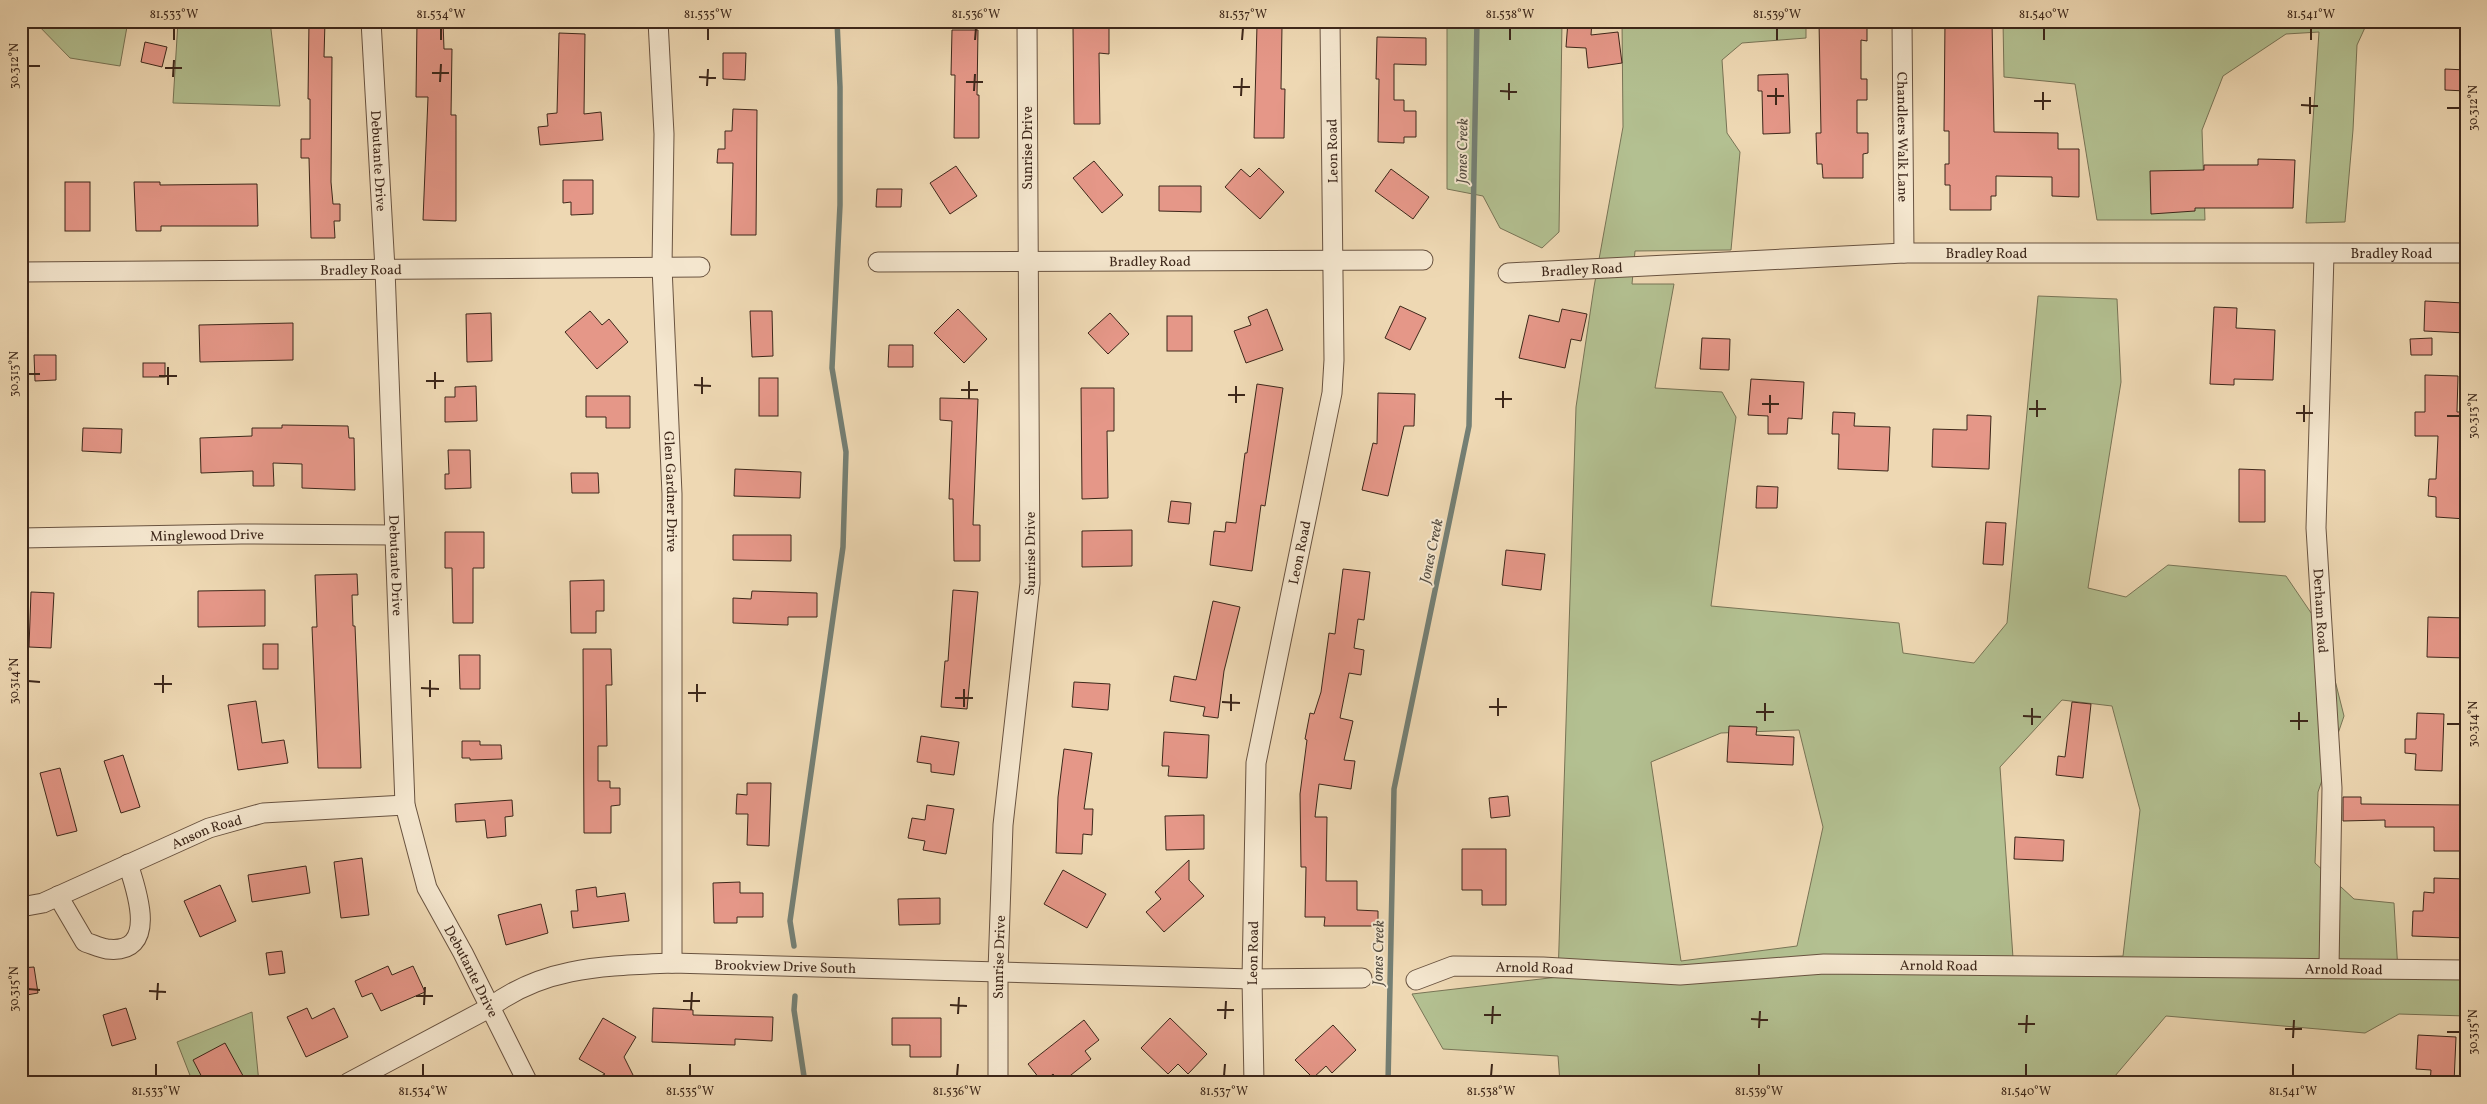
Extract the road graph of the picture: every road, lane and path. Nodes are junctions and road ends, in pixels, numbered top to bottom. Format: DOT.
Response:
graph roads {
  1 [pos="371,21"];
  2 [pos="658,21"];
  3 [pos="1026,21"];
  4 [pos="1330,21"];
  5 [pos="1902,21"];
  6 [pos="1904,253"];
  7 [pos="2466,253"];
  8 [pos="2324,254"];
  9 [pos="1334,259"];
  10 [pos="1423,260"];
  11 [pos="878,262"];
  12 [pos="1028,262"];
  13 [pos="662,267"];
  14 [pos="700,267"];
  15 [pos="385,269"];
  16 [pos="21,272"];
  17 [pos="1508,273"];
  18 [pos="394,535"];
  19 [pos="21,538"];
  20 [pos="405,805"];
  21 [pos="128,864"];
  22 [pos="58,896"];
  23 [pos="21,908"];
  24 [pos="672,963"];
  25 [pos="2329,968"];
  26 [pos="2466,970"];
  27 [pos="998,971"];
  28 [pos="1362,978"];
  29 [pos="1252,979"];
  30 [pos="1416,980"];
  31 [pos="489,1008"];
  32 [pos="348,1083"];
  33 [pos="528,1083"];
  34 [pos="998,1083"];
  35 [pos="1254,1083"];
  1 -- 15 [label="street, Debutante Drive"];
  2 -- 13 [label="street, Glen Gardner Drive"];
  3 -- 12 [label="street, Sunrise Drive"];
  4 -- 9 [label="street, Leon Road"];
  5 -- 6 [label="street, Chandlers Walk Lane"];
  6 -- 8 [label="street, Bradley Road"];
  6 -- 17 [label="street, Bradley Road"];
  7 -- 8 [label="street, Bradley Road"];
  8 -- 25 [label="street, Derham Road"];
  9 -- 10 [label="street, Bradley Road"];
  9 -- 12 [label="street, Bradley Road"];
  9 -- 29 [label="street, Leon Road"];
  11 -- 12 [label="street, Bradley Road"];
  12 -- 27 [label="street, Sunrise Drive"];
  13 -- 14 [label="street, Bradley Road"];
  13 -- 15 [label="street, Bradley Road"];
  13 -- 24 [label="street, Glen Gardner Drive"];
  15 -- 16 [label="street, Bradley Road"];
  15 -- 18 [label="street, Debutante Drive"];
  18 -- 19 [label="street, Minglewood Drive"];
  18 -- 20 [label="street, Debutante Drive"];
  20 -- 21 [label="street, Anson Road"];
  20 -- 31 [label="street, Debutante Drive"];
  21 -- 22 [label="street, Anson Road"];
  21 -- 22 [label="street"];
  22 -- 23 [label="street, Anson Road"];
  24 -- 27 [label="street, Brookview Drive South"];
  24 -- 31 [label="street, Brookview Drive South"];
  25 -- 26 [label="street, Arnold Road"];
  25 -- 30 [label="street, Arnold Road"];
  27 -- 29 [label="street, Brookview Drive South"];
  27 -- 34 [label="street, Sunrise Drive"];
  28 -- 29 [label="street"];
  29 -- 35 [label="street, Leon Road"];
  31 -- 32 [label="street, Brookview Drive South"];
  31 -- 33 [label="street, Debutante Drive"];
}
